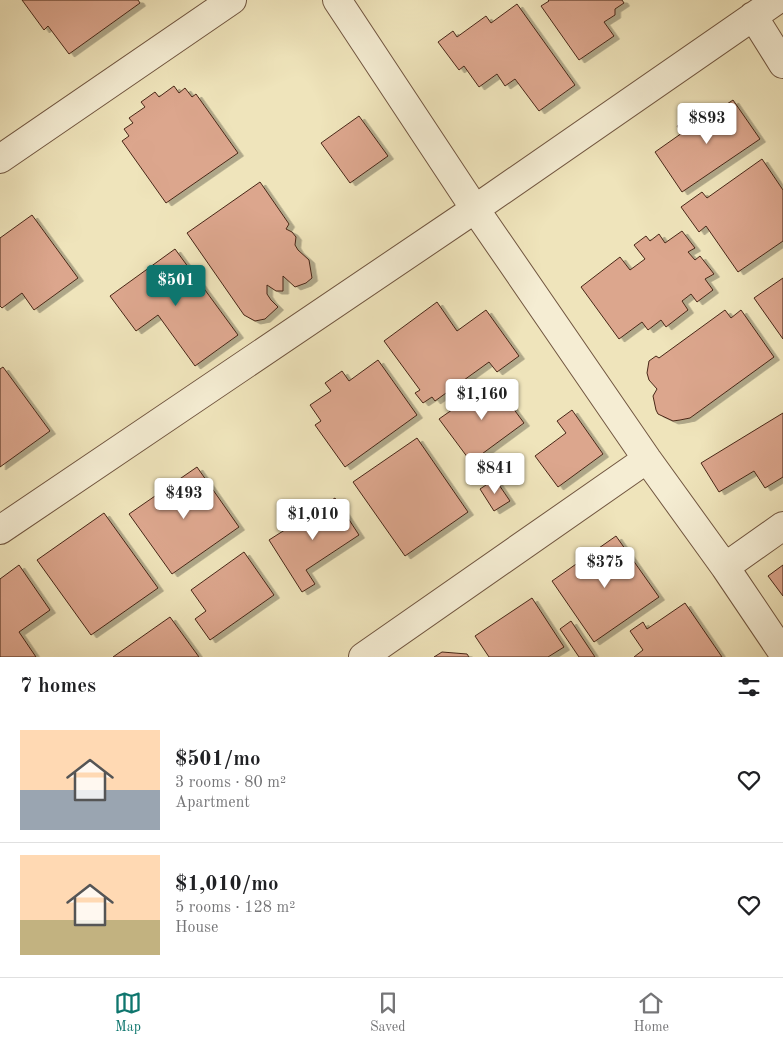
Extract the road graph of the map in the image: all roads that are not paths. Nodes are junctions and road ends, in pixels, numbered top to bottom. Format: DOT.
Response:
graph roads {
  1 [pos="232,0"];
  2 [pos="337,0"];
  3 [pos="777,0"];
  4 [pos="753,16"];
  5 [pos="783,64"];
  6 [pos="0,159"];
  7 [pos="475,209"];
  8 [pos="647,459"];
  9 [pos="783,526"];
  10 [pos="0,530"];
  11 [pos="725,567"];
  12 [pos="783,653"];
  13 [pos="364,657"];
  1 -- 6 [label="street"];
  2 -- 7 [label="street"];
  3 -- 4 [label="street"];
  4 -- 5 [label="street"];
  4 -- 7 [label="street"];
  7 -- 8 [label="street"];
  7 -- 10 [label="street"];
  8 -- 11 [label="street"];
  8 -- 13 [label="street"];
  9 -- 11 [label="street"];
  11 -- 12 [label="street"];
}
